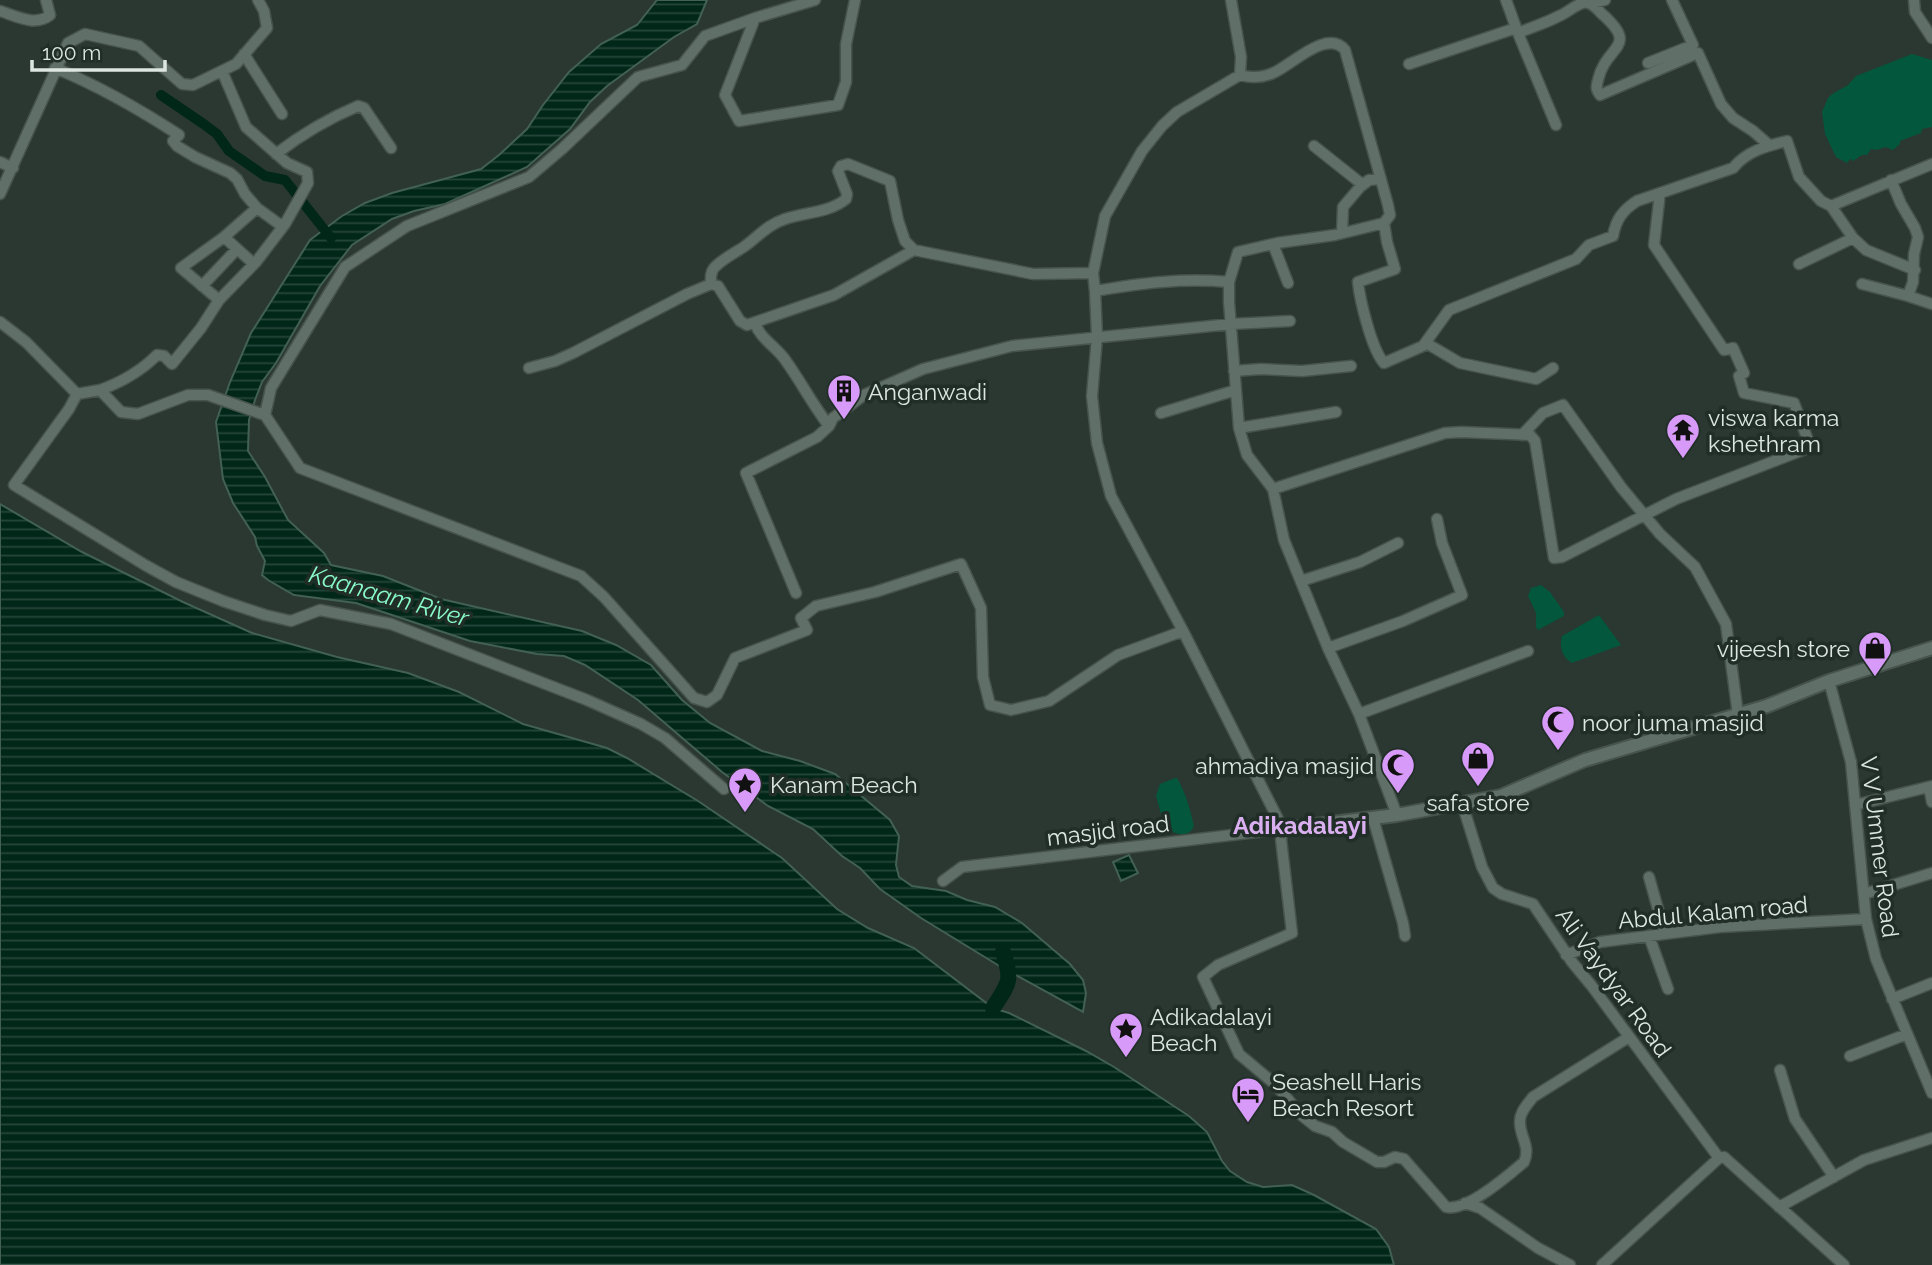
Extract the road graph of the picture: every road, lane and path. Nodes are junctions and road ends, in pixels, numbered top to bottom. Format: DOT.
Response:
graph roads {
  1 [pos="46,0"];
  2 [pos="258,0"];
  3 [pos="815,0"];
  4 [pos="855,0"];
  5 [pos="1231,0"];
  6 [pos="1506,0"];
  7 [pos="1605,0"];
  8 [pos="1672,0"];
  9 [pos="1914,0"];
  10 [pos="1591,4"];
  11 [pos="0,10"];
  12 [pos="755,18"];
  13 [pos="1517,30"];
  14 [pos="1932,38"];
  15 [pos="1695,49"];
  16 [pos="244,54"];
  17 [pos="1648,63"];
  18 [pos="1409,64"];
  19 [pos="55,68"];
  20 [pos="222,71"];
  21 [pos="1240,75"];
  22 [pos="282,114"];
  23 [pos="1556,125"];
  24 [pos="1314,145"];
  25 [pos="1769,145"];
  26 [pos="391,148"];
  27 [pos="276,154"];
  28 [pos="0,162"];
  29 [pos="1932,164"];
  30 [pos="13,168"];
  31 [pos="1381,179"];
  32 [pos="1891,180"];
  33 [pos="1363,185"];
  34 [pos="0,194"];
  35 [pos="1660,194"];
  36 [pos="1831,206"];
  37 [pos="257,208"];
  38 [pos="1384,223"];
  39 [pos="285,224"];
  40 [pos="1342,233"];
  41 [pos="224,237"];
  42 [pos="1853,238"];
  43 [pos="1273,244"];
  44 [pos="237,249"];
  45 [pos="914,250"];
  46 [pos="254,264"];
  47 [pos="1799,264"];
  48 [pos="1915,270"];
  49 [pos="1093,273"];
  50 [pos="1229,282"];
  51 [pos="1288,283"];
  52 [pos="711,284"];
  53 [pos="1862,284"];
  54 [pos="202,286"];
  55 [pos="1095,291"];
  56 [pos="1908,296"];
  57 [pos="219,300"];
  58 [pos="1932,304"];
  59 [pos="1290,321"];
  60 [pos="0,322"];
  61 [pos="755,323"];
  62 [pos="1231,324"];
  63 [pos="1097,337"];
  64 [pos="1426,343"];
  65 [pos="1350,366"];
  66 [pos="529,368"];
  67 [pos="1553,368"];
  68 [pos="1234,371"];
  69 [pos="100,390"];
  70 [pos="1236,390"];
  71 [pos="77,394"];
  72 [pos="1336,412"];
  73 [pos="1161,413"];
  74 [pos="262,414"];
  75 [pos="829,426"];
  76 [pos="1239,428"];
  77 [pos="1522,435"];
  78 [pos="1273,489"];
  79 [pos="1644,515"];
  80 [pos="1437,519"];
  81 [pos="1398,543"];
  82 [pos="1301,581"];
  83 [pos="796,593"];
  84 [pos="1183,631"];
  85 [pos="1328,648"];
  86 [pos="1932,648"];
  87 [pos="1528,651"];
  88 [pos="1829,681"];
  89 [pos="1359,713"];
  90 [pos="1738,715"];
  91 [pos="1930,786"];
  92 [pos="724,789"];
  93 [pos="1932,802"];
  94 [pos="1462,803"];
  95 [pos="1855,805"];
  96 [pos="1397,815"];
  97 [pos="1373,818"];
  98 [pos="1283,829"];
  99 [pos="1932,873"];
  100 [pos="1649,877"];
  101 [pos="943,881"];
  102 [pos="1864,894"];
  103 [pos="1866,919"];
  104 [pos="1665,934"];
  105 [pos="1405,936"];
  106 [pos="1649,936"];
  107 [pos="1566,955"];
  108 [pos="1932,983"];
  109 [pos="1668,989"];
  110 [pos="1892,999"];
  111 [pos="1907,1034"];
  112 [pos="1629,1037"];
  113 [pos="1850,1056"];
  114 [pos="1780,1069"];
  115 [pos="1932,1093"];
  116 [pos="1932,1138"];
  117 [pos="1718,1158"];
  118 [pos="1834,1177"];
  119 [pos="1465,1203"];
  120 [pos="1779,1207"];
  121 [pos="1570,1265"];
  122 [pos="1602,1265"];
  123 [pos="1844,1265"];
  1 -- 11 [label="street"];
  2 -- 16 [label="street"];
  3 -- 12 [label="street"];
  4 -- 12 [label="street"];
  5 -- 21 [label="street"];
  6 -- 13 [label="street"];
  7 -- 10 [label="street"];
  8 -- 15 [label="street"];
  9 -- 14 [label="street"];
  10 -- 13 [label="street"];
  10 -- 15 [label="street"];
  12 -- 74 [label="street"];
  13 -- 18 [label="street"];
  13 -- 23 [label="street"];
  15 -- 17 [label="street"];
  15 -- 25 [label="street"];
  16 -- 20 [label="street"];
  16 -- 22 [label="street"];
  19 -- 20 [label="street"];
  19 -- 30 [label="street"];
  19 -- 37 [label="street"];
  20 -- 27 [label="street"];
  21 -- 31 [label="street"];
  21 -- 49 [label="street"];
  24 -- 33 [label="street"];
  25 -- 35 [label="street"];
  25 -- 36 [label="street"];
  26 -- 27 [label="street"];
  27 -- 39 [label="street"];
  28 -- 30 [label="street"];
  29 -- 32 [label="street"];
  30 -- 34 [label="street"];
  31 -- 33 [label="street"];
  31 -- 38 [label="street"];
  32 -- 36 [label="street"];
  32 -- 48 [label="street"];
  33 -- 40 [label="street"];
  35 -- 64 [label="street"];
  35 -- 79 [label="street"];
  36 -- 42 [label="street"];
  37 -- 39 [label="street"];
  37 -- 41 [label="street"];
  38 -- 40 [label="street"];
  38 -- 64 [label="street"];
  39 -- 46 [label="street"];
  40 -- 43 [label="street"];
  41 -- 44 [label="street"];
  41 -- 54 [label="street"];
  42 -- 47 [label="street"];
  42 -- 48 [label="street"];
  43 -- 50 [label="street"];
  43 -- 51 [label="street"];
  44 -- 46 [label="street"];
  44 -- 54 [label="street"];
  45 -- 49 [label="street"];
  45 -- 52 [label="street"];
  45 -- 61 [label="street"];
  46 -- 57 [label="street"];
  48 -- 56 [label="street"];
  49 -- 55 [label="street"];
  50 -- 55 [label="street"];
  50 -- 62 [label="street"];
  52 -- 61 [label="street"];
  52 -- 66 [label="street"];
  53 -- 56 [label="street"];
  54 -- 57 [label="street"];
  55 -- 63 [label="street"];
  56 -- 58 [label="street"];
  57 -- 69 [label="street"];
  59 -- 62 [label="street"];
  60 -- 71 [label="street"];
  61 -- 75 [label="street"];
  62 -- 63 [label="street"];
  62 -- 68 [label="street"];
  63 -- 75 [label="street"];
  63 -- 84 [label="street"];
  64 -- 67 [label="street"];
  65 -- 68 [label="street"];
  68 -- 70 [label="street"];
  69 -- 71 [label="street"];
  69 -- 74 [label="street"];
  70 -- 73 [label="street"];
  70 -- 76 [label="street"];
  71 -- 92 [label="street"];
  72 -- 76 [label="street"];
  74 -- 84 [label="street"];
  75 -- 83 [label="street"];
  76 -- 78 [label="street"];
  77 -- 78 [label="street"];
  77 -- 79 [label="street"];
  77 -- 79 [label="street"];
  78 -- 82 [label="street"];
  79 -- 90 [label="street"];
  80 -- 85 [label="street"];
  81 -- 82 [label="street"];
  82 -- 85 [label="street"];
  84 -- 98 [label="street"];
  85 -- 89 [label="street"];
  86 -- 88 [label="street"];
  87 -- 89 [label="street"];
  88 -- 90 [label="street"];
  88 -- 95 [label="street, V V Ummer Road"];
  89 -- 96 [label="street"];
  90 -- 94 [label="street"];
  91 -- 93 [label="street"];
  91 -- 95 [label="street"];
  94 -- 96 [label="street"];
  94 -- 107 [label="street, Ali Vaydyar Road"];
  95 -- 102 [label="street, V V Ummer Road"];
  96 -- 97 [label="street"];
  97 -- 98 [label="street"];
  97 -- 105 [label="street"];
  98 -- 101 [label="street, masjid road"];
  98 -- 119 [label="street"];
  99 -- 102 [label="street"];
  100 -- 104 [label="street"];
  102 -- 103 [label="street, V V Ummer Road"];
  103 -- 104 [label="street, Abdul Kalam road"];
  103 -- 110 [label="street, V V Ummer Road"];
  104 -- 106 [label="street, Abdul Kalam road"];
  106 -- 107 [label="street, Abdul Kalam road"];
  106 -- 109 [label="street"];
  107 -- 112 [label="street, Ali Vaydyar Road"];
  108 -- 110 [label="street"];
  110 -- 111 [label="street, V V Ummer Road"];
  111 -- 113 [label="street"];
  111 -- 115 [label="street, V V Ummer Road"];
  112 -- 117 [label="street, Ali Vaydyar Road"];
  112 -- 119 [label="street"];
  114 -- 118 [label="street"];
  116 -- 118 [label="street"];
  117 -- 120 [label="street, Ali Vaydyar Road"];
  117 -- 122 [label="street"];
  118 -- 120 [label="street"];
  119 -- 121 [label="street"];
  120 -- 123 [label="street, Ali Vaydyar Road"];
}
